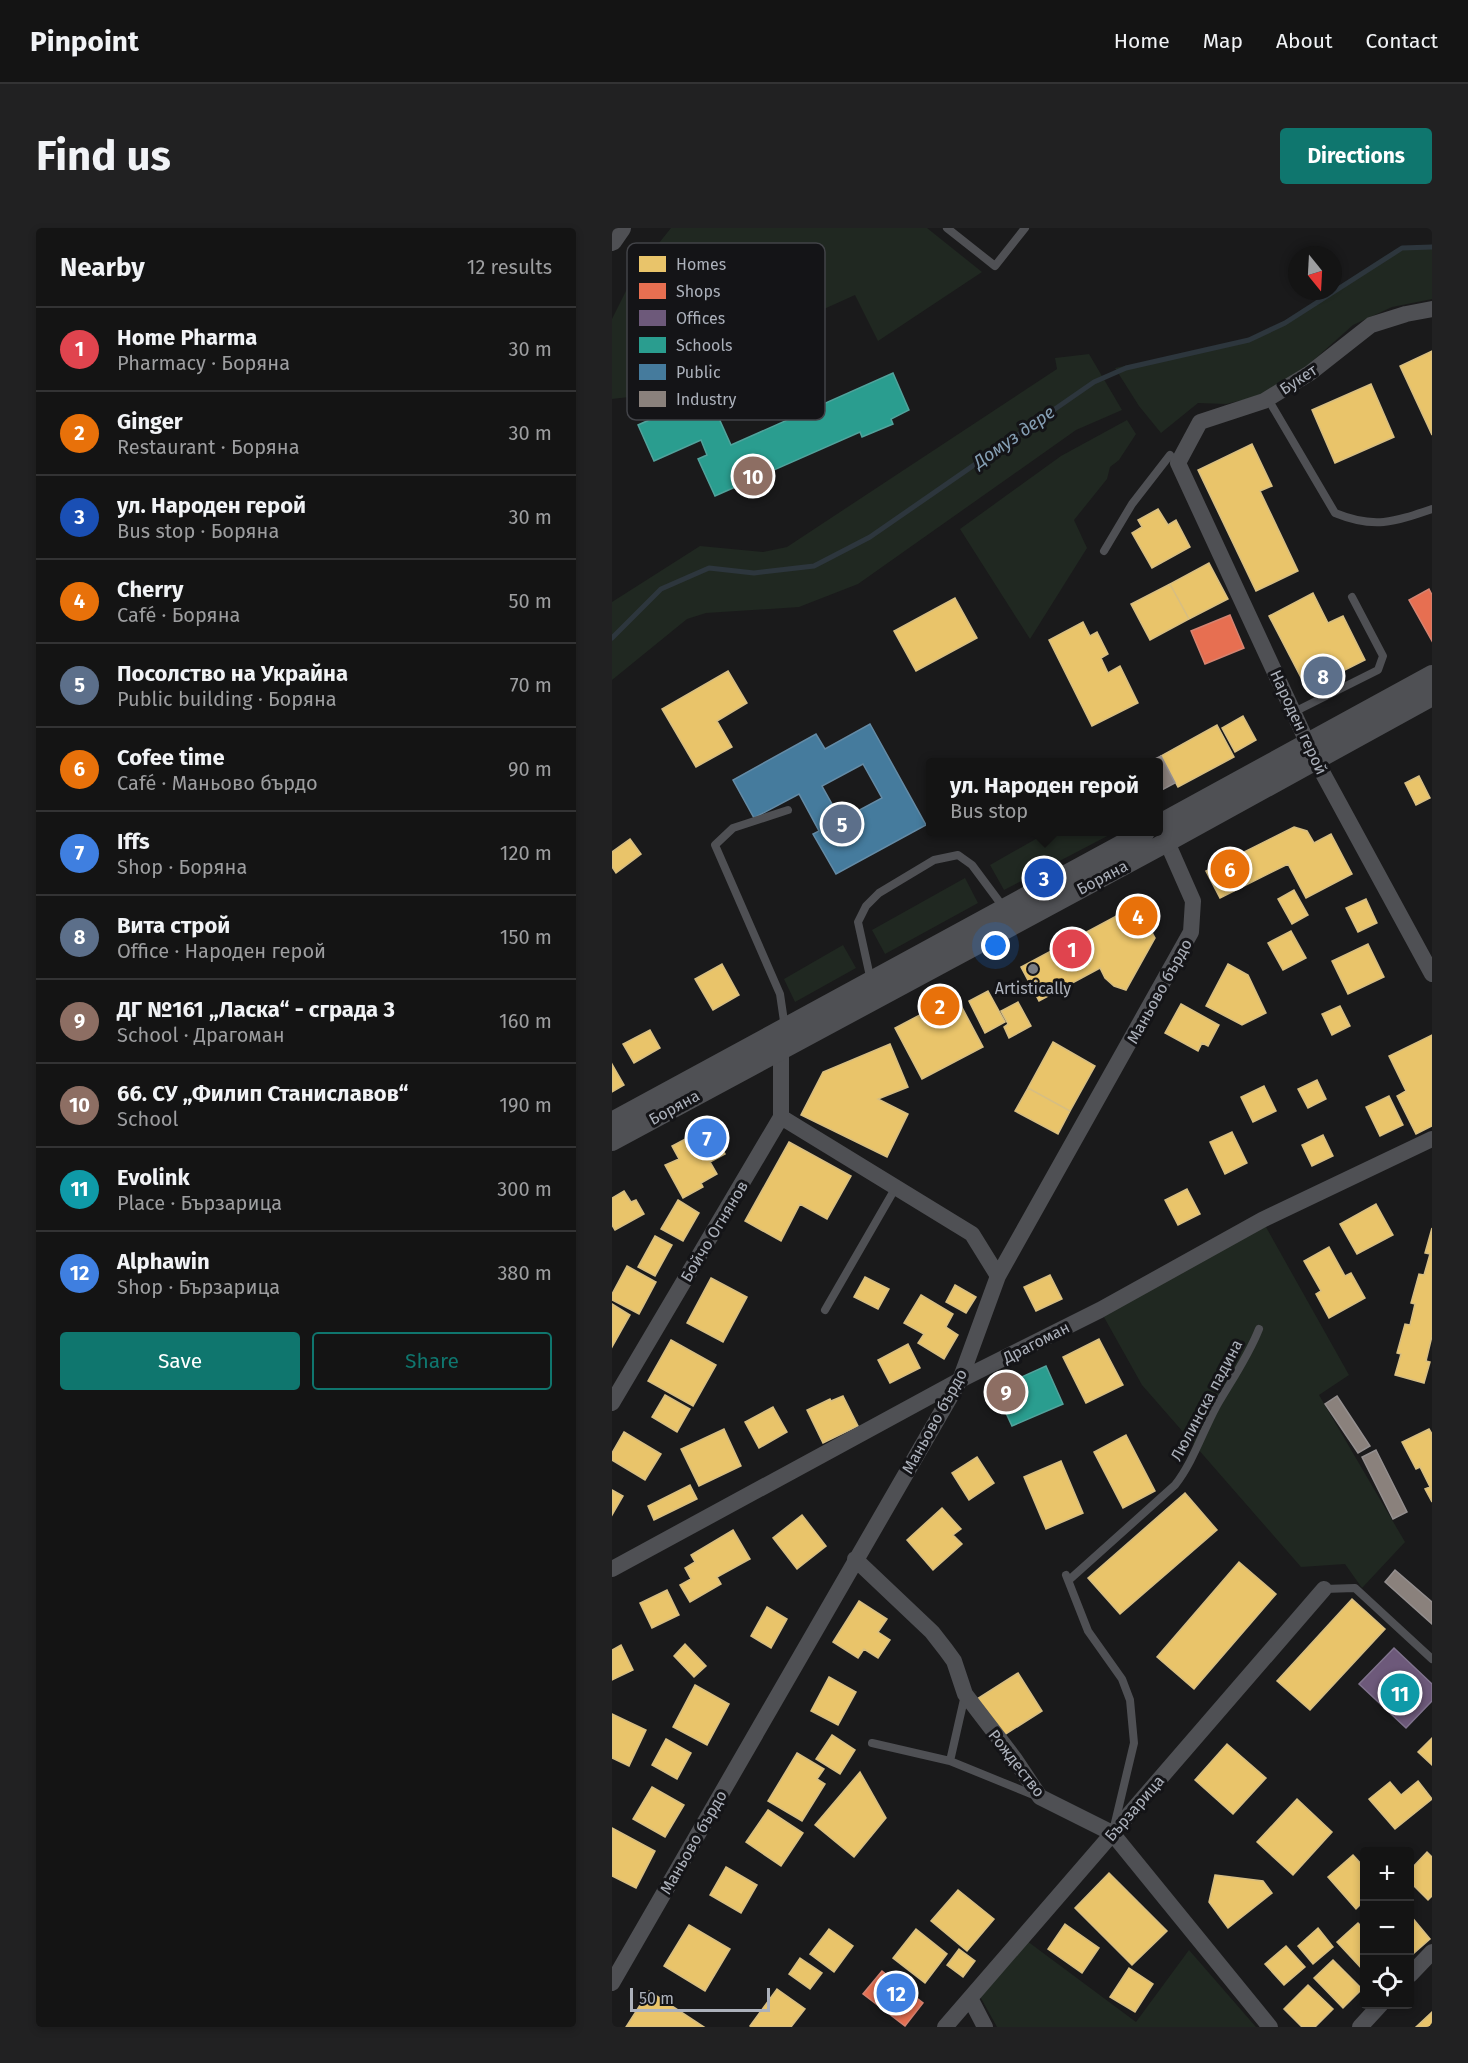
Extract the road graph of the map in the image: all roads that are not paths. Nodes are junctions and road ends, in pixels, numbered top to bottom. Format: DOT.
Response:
graph roads {
  1 [pos="621,228"];
  2 [pos="947,228"];
  3 [pos="1025,228"];
  4 [pos="612,241"];
  5 [pos="1432,309"];
  6 [pos="1268,399"];
  7 [pos="1174,459"];
  8 [pos="1432,509"];
  9 [pos="1104,551"];
  10 [pos="1353,597"];
  11 [pos="1432,675"];
  12 [pos="1432,696"];
  13 [pos="1294,712"];
  14 [pos="1312,751"];
  15 [pos="788,810"];
  16 [pos="1163,823"];
  17 [pos="1136,836"];
  18 [pos="1167,843"];
  19 [pos="1004,909"];
  20 [pos="1432,974"];
  21 [pos="871,981"];
  22 [pos="785,1029"];
  23 [pos="781,1049"];
  24 [pos="781,1117"];
  25 [pos="612,1122"];
  26 [pos="1432,1139"];
  27 [pos="612,1141"];
  28 [pos="896,1187"];
  29 [pos="998,1276"];
  30 [pos="825,1310"];
  31 [pos="1259,1329"];
  32 [pos="960,1380"];
  33 [pos="612,1403"];
  34 [pos="855,1559"];
  35 [pos="612,1569"];
  36 [pos="1324,1589"];
  37 [pos="1432,1659"];
  38 [pos="965,1694"];
  39 [pos="872,1743"];
  40 [pos="950,1761"];
  41 [pos="1040,1797"];
  42 [pos="1112,1833"];
  43 [pos="1432,1952"];
  44 [pos="1414,1971"];
  45 [pos="612,1983"];
  46 [pos="970,1998"];
  47 [pos="1376,2009"];
  48 [pos="945,2027"];
  49 [pos="986,2027"];
  50 [pos="1270,2027"];
  51 [pos="1360,2027"];
  1 -- 4 [label="street"];
  2 -- 3 [label="lane"];
  5 -- 6 [label="street, Букет"];
  6 -- 7 [label="street, Букет"];
  6 -- 8 [label="lane"];
  7 -- 9 [label="lane"];
  7 -- 13 [label="street, Народен герой"];
  10 -- 13 [label="lane"];
  11 -- 14 [label="street, Боряна"];
  12 -- 14 [label="street, Боряна"];
  13 -- 14 [label="street, Народен герой"];
  14 -- 16 [label="street, Боряна"];
  14 -- 18 [label="street, Боряна"];
  14 -- 20 [label="street, Народен герой"];
  15 -- 22 [label="lane"];
  17 -- 19 [label="street, Боряна"];
  18 -- 23 [label="street, Боряна"];
  18 -- 29 [label="street, Маньово бърдо"];
  19 -- 21 [label="street, Боряна"];
  19 -- 21 [label="lane"];
  21 -- 22 [label="street, Боряна"];
  22 -- 25 [label="street, Боряна"];
  23 -- 24 [label="street"];
  23 -- 27 [label="street, Боряна"];
  24 -- 28 [label="street"];
  24 -- 33 [label="street, Бойчо Огнянов"];
  26 -- 32 [label="street, Драгоман"];
  28 -- 29 [label="street"];
  28 -- 30 [label="lane"];
  29 -- 32 [label="street, Маньово бърдо"];
  31 -- 42 [label="lane, Люлинска падина"];
  32 -- 34 [label="street, Маньово бърдо"];
  32 -- 35 [label="street, Драгоман"];
  34 -- 38 [label="street, Рождество"];
  34 -- 45 [label="street, Маньово бърдо"];
  36 -- 37 [label="lane"];
  36 -- 42 [label="street, Бързарица"];
  38 -- 40 [label="lane"];
  38 -- 41 [label="street, Рождество"];
  39 -- 40 [label="lane"];
  40 -- 41 [label="lane"];
  41 -- 42 [label="street, Рождество"];
  42 -- 46 [label="street, Бързарица"];
  42 -- 50 [label="street, Рождество"];
  43 -- 44 [label="street"];
  46 -- 48 [label="street, Бързарица"];
  46 -- 49 [label="street"];
  47 -- 51 [label="street"];
}
